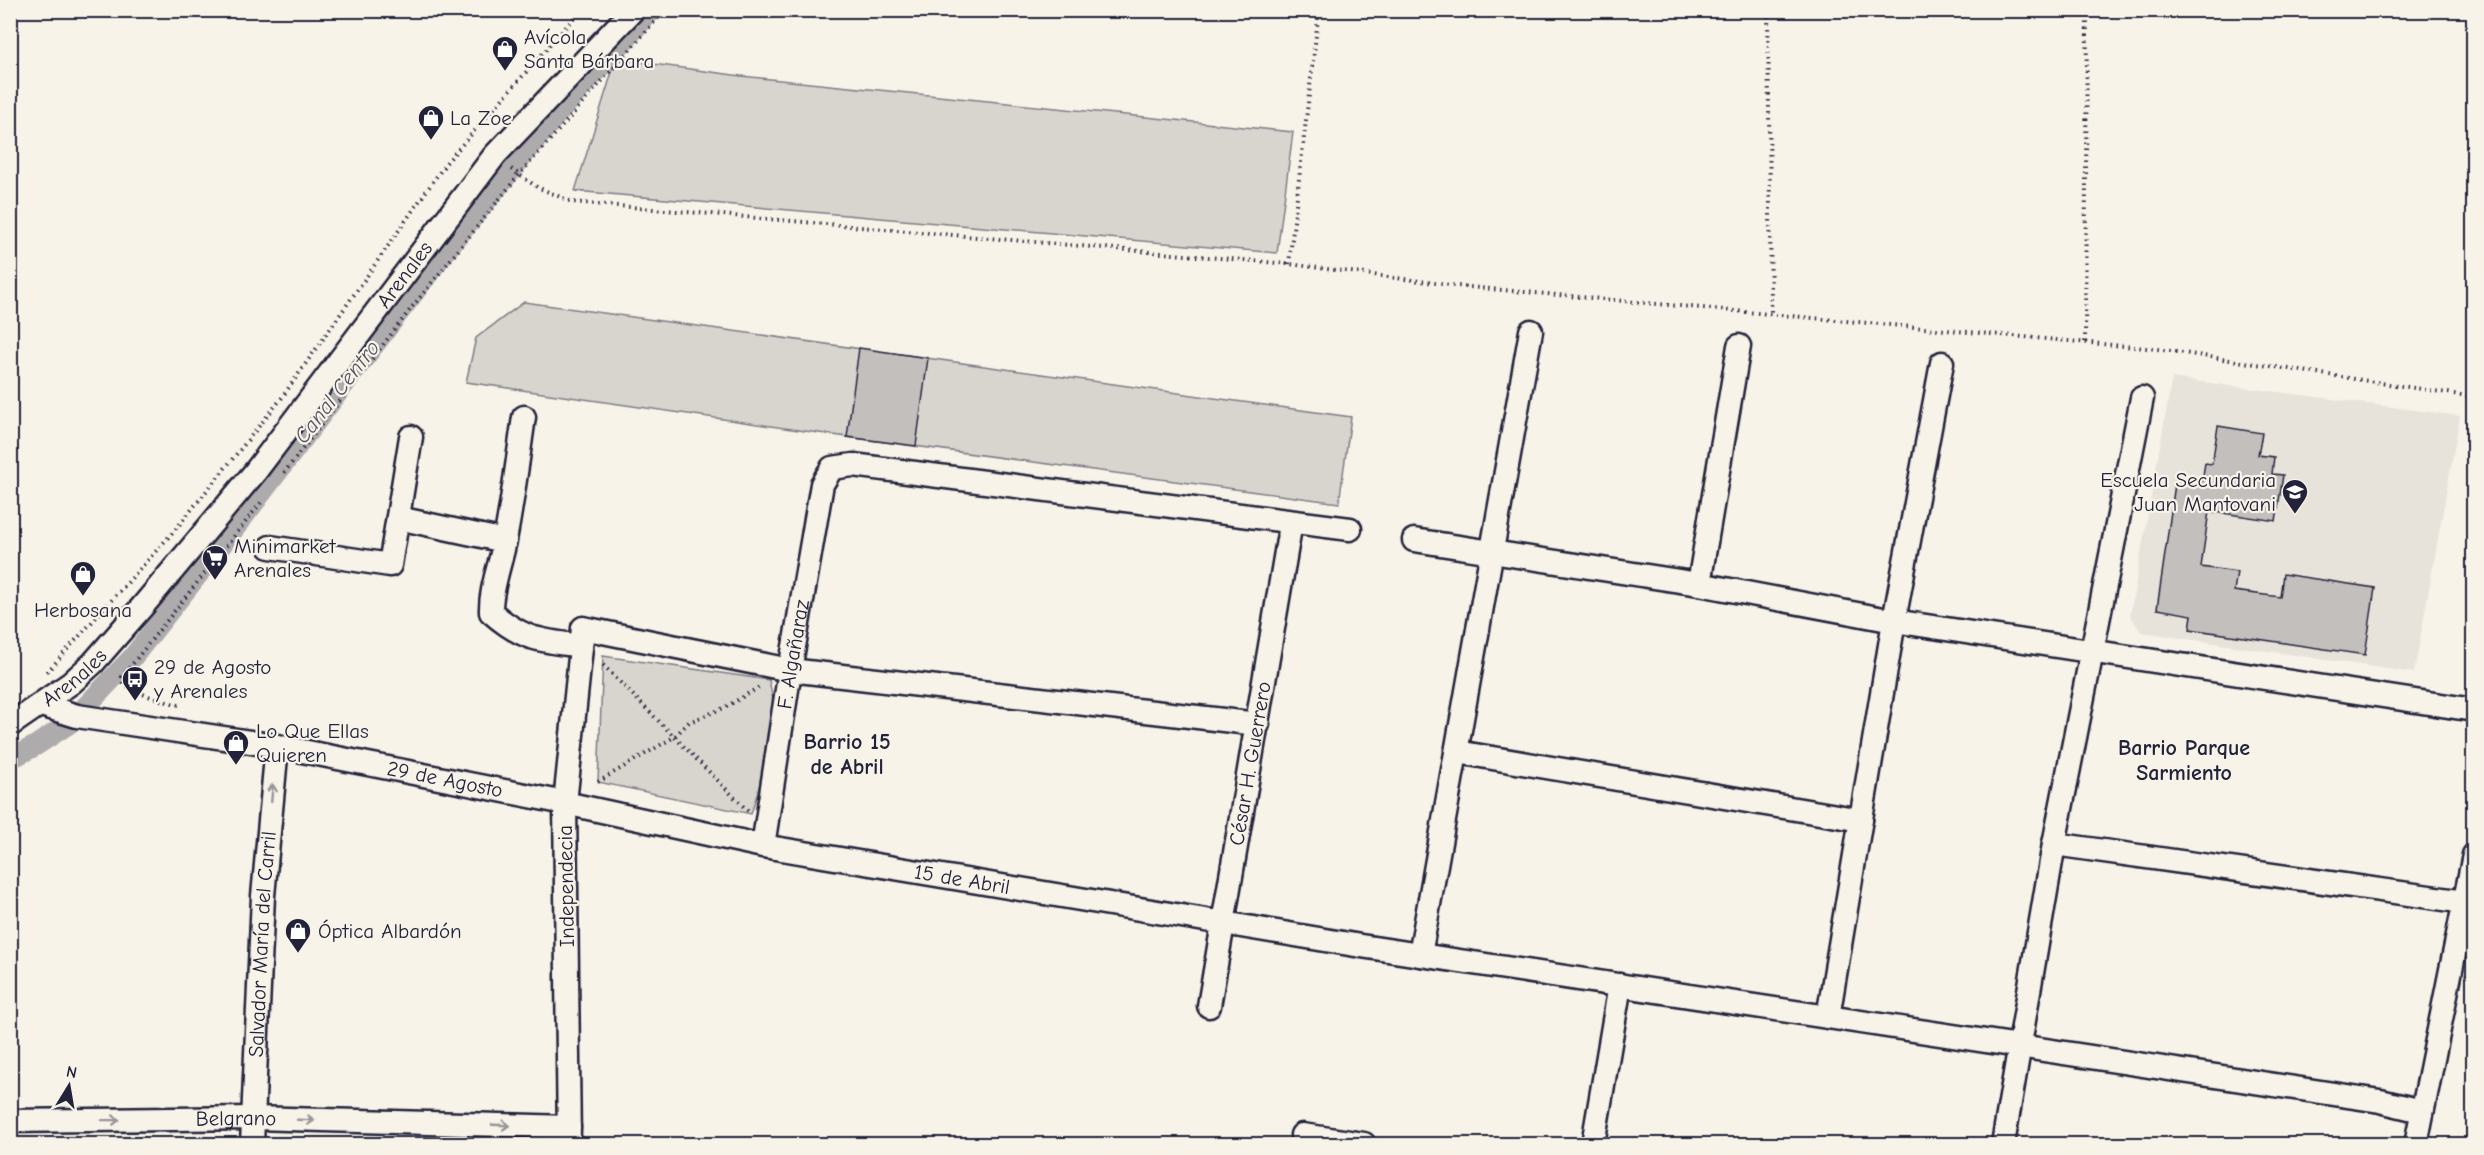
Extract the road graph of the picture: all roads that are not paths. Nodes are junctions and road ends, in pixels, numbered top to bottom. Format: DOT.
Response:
graph roads {
  1 [pos="633,10"];
  2 [pos="1531,331"];
  3 [pos="1738,346"];
  4 [pos="1941,363"];
  5 [pos="2142,398"];
  6 [pos="524,417"];
  7 [pos="411,437"];
  8 [pos="398,518"];
  9 [pos="1291,522"];
  10 [pos="1350,529"];
  11 [pos="505,540"];
  12 [pos="1414,540"];
  13 [pos="270,547"];
  14 [pos="1491,552"];
  15 [pos="1699,584"];
  16 [pos="1894,621"];
  17 [pos="582,637"];
  18 [pos="2092,651"];
  19 [pos="790,670"];
  20 [pos="41,705"];
  21 [pos="2474,710"];
  22 [pos="1258,724"];
  23 [pos="10,725"];
  24 [pos="277,746"];
  25 [pos="1457,752"];
  26 [pos="565,803"];
  27 [pos="1861,820"];
  28 [pos="2054,844"];
  29 [pos="763,846"];
  30 [pos="2474,855"];
  31 [pos="2464,902"];
  32 [pos="1223,922"];
  33 [pos="1420,955"];
  34 [pos="1620,986"];
  35 [pos="1209,1006"];
  36 [pos="1828,1017"];
  37 [pos="2019,1046"];
  38 [pos="2422,1110"];
  39 [pos="253,1118"];
  40 [pos="10,1121"];
  41 [pos="1302,1135"];
  42 [pos="569,1136"];
  43 [pos="252,1144"];
  44 [pos="1364,1144"];
  45 [pos="1593,1144"];
  46 [pos="2002,1144"];
  47 [pos="2416,1144"];
  1 -- 20 [label="street, Arenales"];
  2 -- 14 [label="street"];
  3 -- 15 [label="street"];
  4 -- 16 [label="street"];
  5 -- 18 [label="street"];
  6 -- 11 [label="street"];
  7 -- 8 [label="street"];
  8 -- 11 [label="street"];
  8 -- 13 [label="street"];
  9 -- 10 [label="street"];
  9 -- 19 [label="street, F. Algañaraz"];
  9 -- 22 [label="street, César H. Guerrero"];
  11 -- 17 [label="street"];
  12 -- 14 [label="street"];
  14 -- 15 [label="street"];
  14 -- 25 [label="street"];
  15 -- 16 [label="street"];
  16 -- 18 [label="street"];
  16 -- 27 [label="street"];
  17 -- 19 [label="street"];
  17 -- 26 [label="street, Independecia"];
  18 -- 21 [label="street"];
  18 -- 28 [label="street"];
  19 -- 22 [label="street"];
  19 -- 29 [label="street, F. Algañaraz"];
  20 -- 23 [label="street, Arenales"];
  20 -- 24 [label="street, 29 de Agosto"];
  22 -- 32 [label="street, César H. Guerrero"];
  24 -- 26 [label="street, 29 de Agosto"];
  39 -- 24 [label="street, Salvador María del Carril, one-way"];
  25 -- 27 [label="street"];
  25 -- 33 [label="street"];
  26 -- 29 [label="street, 15 de Abril"];
  26 -- 42 [label="street, Independecia"];
  27 -- 36 [label="street"];
  28 -- 31 [label="street"];
  28 -- 37 [label="street"];
  29 -- 32 [label="street, 15 de Abril"];
  30 -- 31 [label="street"];
  31 -- 38 [label="street"];
  32 -- 33 [label="street, 15 de Abril"];
  32 -- 35 [label="street, César H. Guerrero"];
  33 -- 34 [label="street, 15 de Abril"];
  34 -- 36 [label="street, 15 de Abril"];
  34 -- 45 [label="street"];
  36 -- 37 [label="street, 15 de Abril"];
  37 -- 38 [label="street, 15 de Abril"];
  37 -- 46 [label="street"];
  38 -- 47 [label="street"];
  40 -- 39 [label="street, Belgrano, one-way"];
  39 -- 42 [label="street, Belgrano, one-way"];
  39 -- 43 [label="street, Salvador María del Carril"];
  41 -- 44 [label="street"];
}
